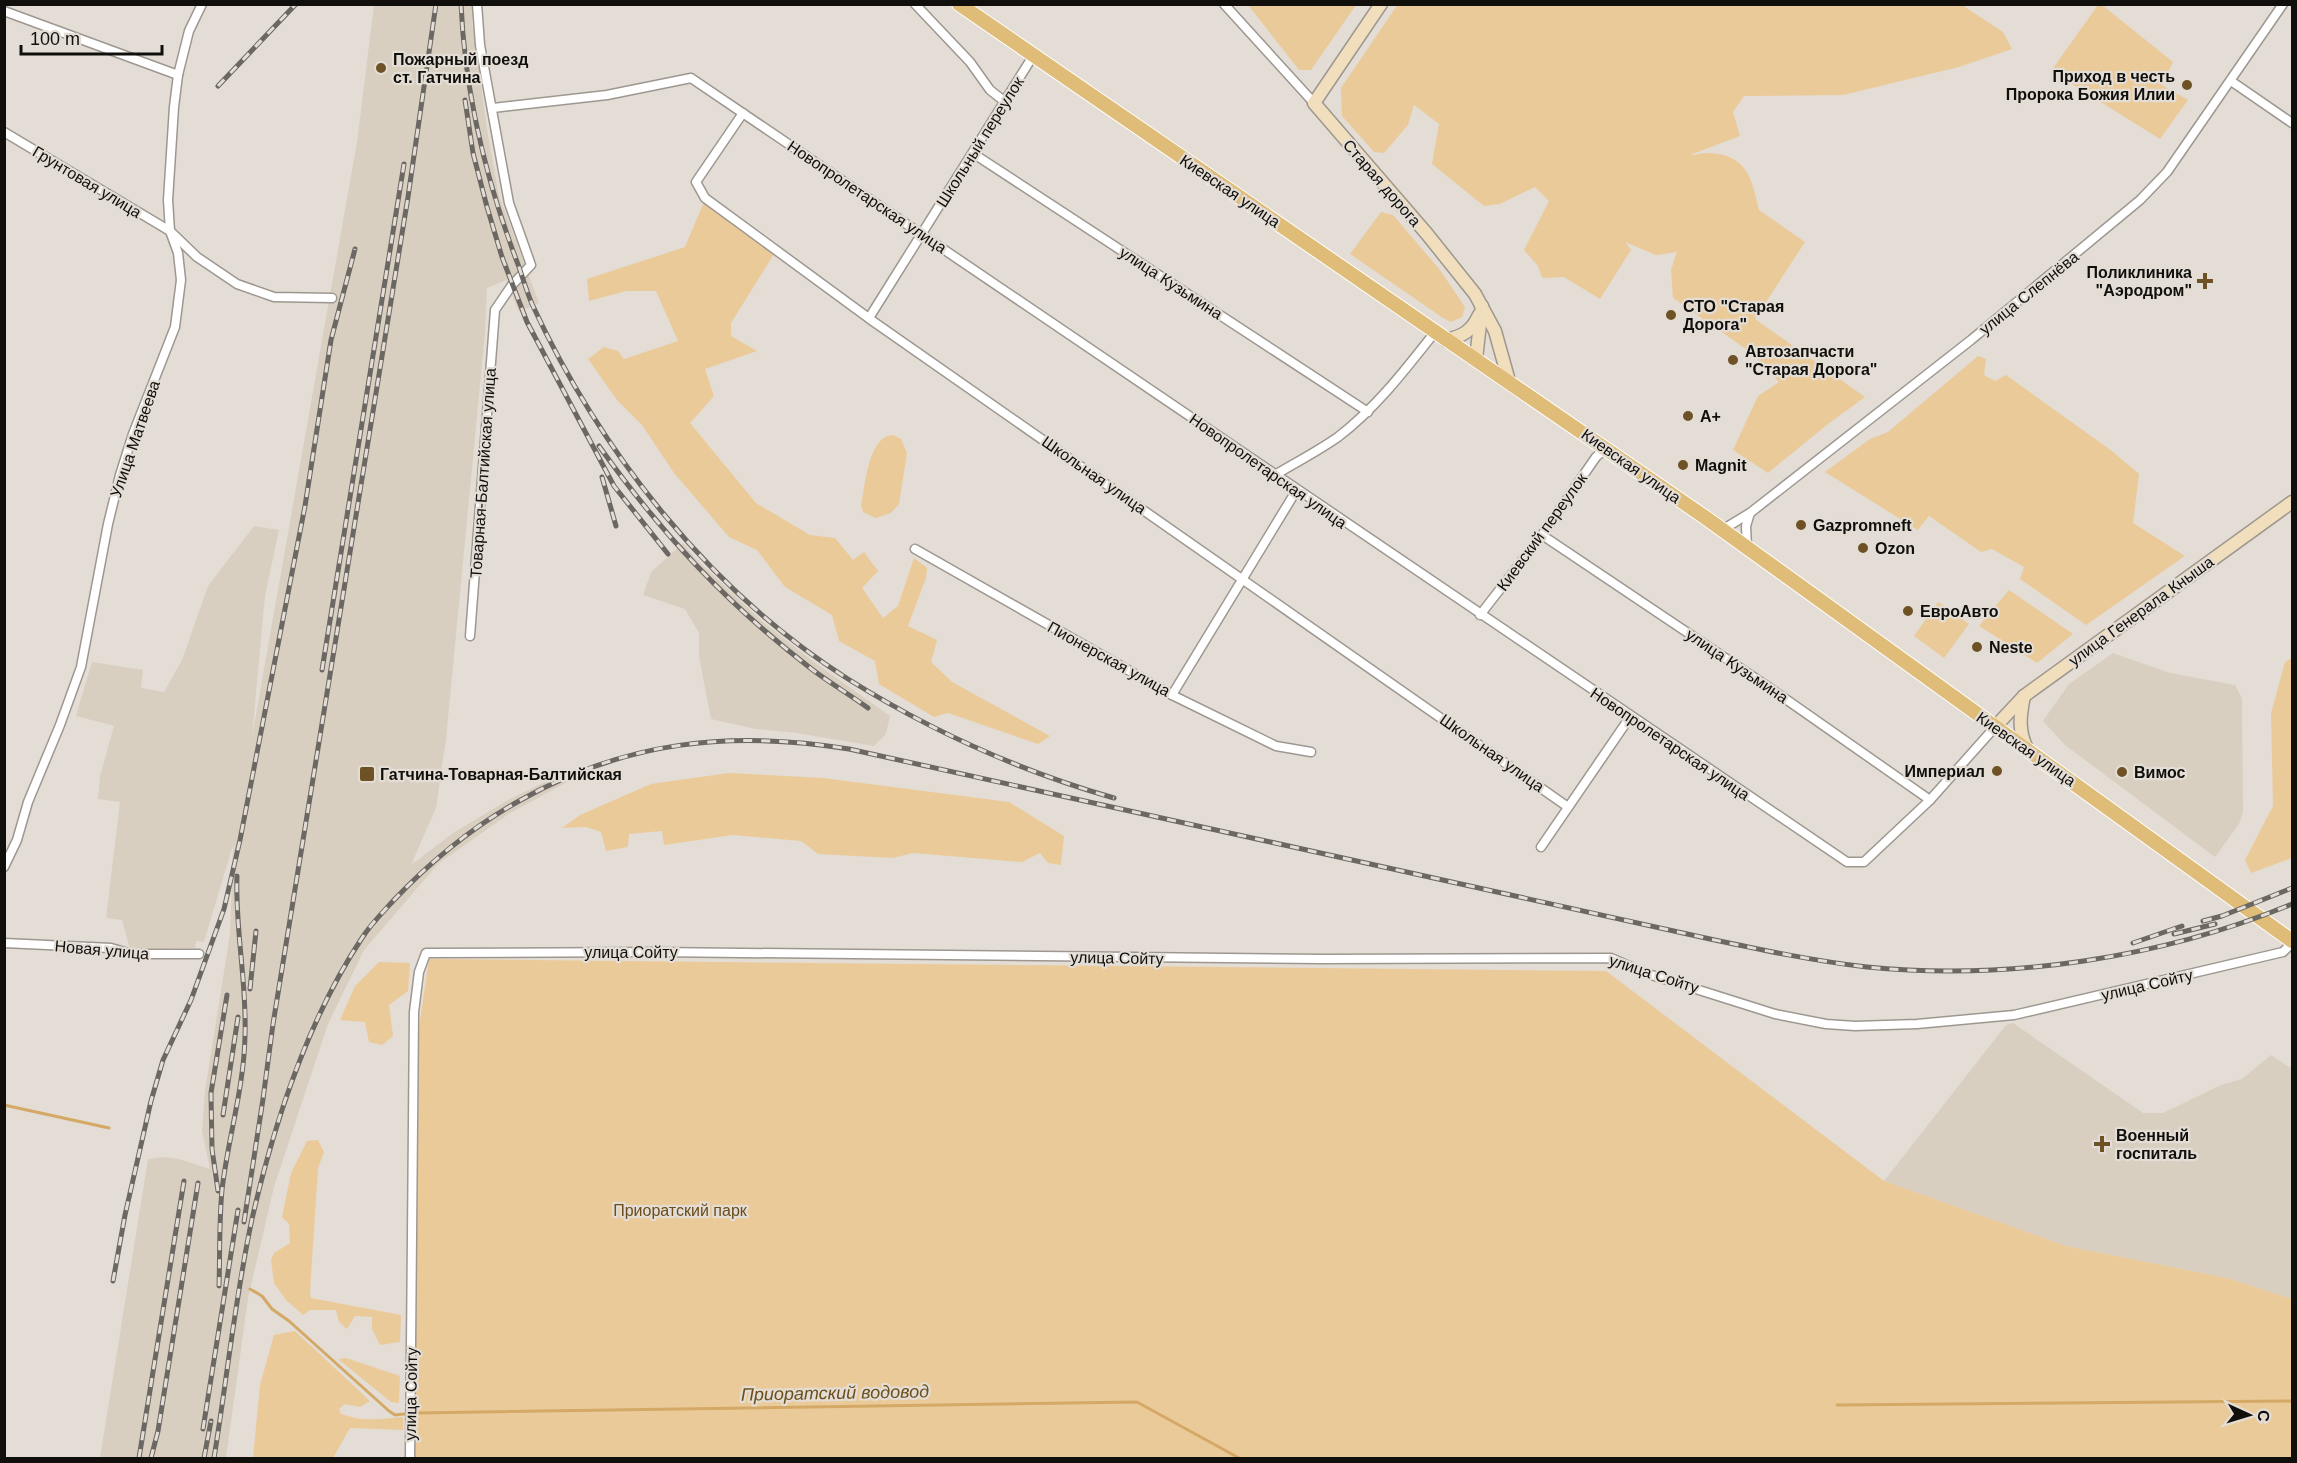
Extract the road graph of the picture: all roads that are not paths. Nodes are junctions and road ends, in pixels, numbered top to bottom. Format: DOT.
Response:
graph roads {
  1 [pos="202,4"];
  2 [pos="477,4"];
  3 [pos="915,4"];
  4 [pos="959,4"];
  5 [pos="1224,4"];
  6 [pos="1381,4"];
  7 [pos="2283,4"];
  8 [pos="4,11"];
  9 [pos="1033,56"];
  10 [pos="178,75"];
  11 [pos="2231,81"];
  12 [pos="1004,101"];
  13 [pos="1314,103"];
  14 [pos="494,108"];
  15 [pos="743,113"];
  16 [pos="2292,123"];
  17 [pos="4,132"];
  18 [pos="974,154"];
  19 [pos="170,231"];
  20 [pos="922,234"];
  21 [pos="332,298"];
  22 [pos="1482,305"];
  23 [pos="869,318"];
  24 [pos="1495,331"];
  25 [pos="1441,336"];
  26 [pos="1476,359"];
  27 [pos="1509,381"];
  28 [pos="1368,412"];
  29 [pos="1605,449"];
  30 [pos="1275,475"];
  31 [pos="1296,491"];
  32 [pos="2292,502"];
  33 [pos="1750,513"];
  34 [pos="1722,530"];
  35 [pos="1542,535"];
  36 [pos="1747,547"];
  37 [pos="915,549"];
  38 [pos="1242,578"];
  39 [pos="1480,615"];
  40 [pos="470,636"];
  41 [pos="1172,695"];
  42 [pos="2024,696"];
  43 [pos="1630,717"];
  44 [pos="1995,727"];
  45 [pos="2027,749"];
  46 [pos="1311,752"];
  47 [pos="1930,800"];
  48 [pos="1568,807"];
  49 [pos="1540,847"];
  50 [pos="4,867"];
  51 [pos="2292,942"];
  52 [pos="4,944"];
  53 [pos="199,954"];
  54 [pos="410,1458"];
  1 -- 10 [label="street, Улица Матвеева"];
  2 -- 14 [label="street"];
  3 -- 12 [label="street"];
  4 -- 9 [label="main road, Киевская улица"];
  5 -- 13 [label="street, Старая дорога"];
  6 -- 13 [label="street"];
  7 -- 11 [label="street, улица Слепнёва"];
  8 -- 10 [label="street"];
  9 -- 12 [label="street, Школьный переулок"];
  9 -- 25 [label="main road, Киевская улица"];
  10 -- 19 [label="street, Улица Матвеева"];
  11 -- 16 [label="street"];
  11 -- 33 [label="street, улица Слепнёва"];
  12 -- 18 [label="street, Школьный переулок"];
  13 -- 22 [label="street, Старая дорога"];
  14 -- 15 [label="street, Новопролетарская улица"];
  14 -- 40 [label="street, Товарная-Балтийская улица"];
  15 -- 20 [label="street, Новопролетарская улица"];
  15 -- 23 [label="street, Школьная улица"];
  17 -- 19 [label="street, Грунтовая улица"];
  18 -- 20 [label="street, Школьный переулок"];
  18 -- 28 [label="street, улица Кузьмина"];
  19 -- 21 [label="street, Грунтовая улица"];
  19 -- 50 [label="street, Улица Матвеева"];
  20 -- 23 [label="street, Школьный переулок"];
  20 -- 30 [label="street, Новопролетарская улица"];
  22 -- 24 [label="street, Старая дорога"];
  22 -- 25 [label="street"];
  22 -- 26 [label="street"];
  23 -- 38 [label="street, Школьная улица"];
  24 -- 26 [label="street"];
  24 -- 27 [label="street, Старая дорога"];
  25 -- 26 [label="main road, Киевская улица"];
  25 -- 28 [label="street"];
  26 -- 27 [label="main road, Киевская улица"];
  27 -- 29 [label="main road, Киевская улица"];
  28 -- 30 [label="street"];
  29 -- 34 [label="main road, Киевская улица"];
  29 -- 35 [label="street, Киевский переулок"];
  30 -- 31 [label="street, Новопролетарская улица"];
  31 -- 38 [label="street"];
  31 -- 39 [label="street, Новопролетарская улица"];
  32 -- 42 [label="street, улица Генерала Кныша"];
  33 -- 34 [label="street, улица Слепнёва"];
  33 -- 36 [label="street"];
  34 -- 36 [label="main road, Киевская улица"];
  35 -- 39 [label="street, Киевский переулок"];
  35 -- 47 [label="street, улица Кузьмина"];
  36 -- 44 [label="main road, Киевская улица"];
  37 -- 41 [label="street, Пионерская улица"];
  38 -- 41 [label="street"];
  38 -- 48 [label="street, Школьная улица"];
  39 -- 43 [label="street, Новопролетарская улица"];
  41 -- 46 [label="street, Пионерская улица"];
  42 -- 44 [label="street, улица Генерала Кныша"];
  42 -- 45 [label="street"];
  43 -- 47 [label="street, Новопролетарская улица"];
  43 -- 48 [label="street"];
  44 -- 45 [label="main road, Киевская улица"];
  44 -- 47 [label="street"];
  45 -- 51 [label="main road, Киевская улица"];
  48 -- 49 [label="street"];
  51 -- 54 [label="street, улица Сойту"];
  52 -- 53 [label="street, Новая улица"];
}
